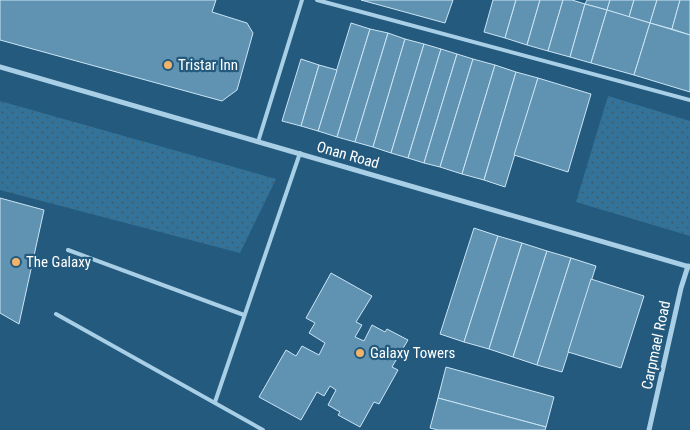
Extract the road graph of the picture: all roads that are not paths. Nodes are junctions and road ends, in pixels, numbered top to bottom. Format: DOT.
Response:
graph roads {
  1 [pos="302,0"];
  2 [pos="317,0"];
  3 [pos="0,67"];
  4 [pos="690,100"];
  5 [pos="258,142"];
  6 [pos="300,154"];
  7 [pos="68,250"];
  8 [pos="689,266"];
  9 [pos="56,314"];
  10 [pos="244,315"];
  11 [pos="215,402"];
  12 [pos="264,430"];
  13 [pos="649,430"];
  1 -- 5 [label="lane"];
  2 -- 4 [label="lane"];
  3 -- 5 [label="street, Onan Road"];
  5 -- 6 [label="street, Onan Road"];
  6 -- 8 [label="street, Onan Road"];
  6 -- 10 [label="lane"];
  7 -- 10 [label="lane"];
  8 -- 13 [label="street, Carpmael Road"];
  9 -- 11 [label="lane"];
  10 -- 11 [label="lane"];
  11 -- 12 [label="lane"];
}
